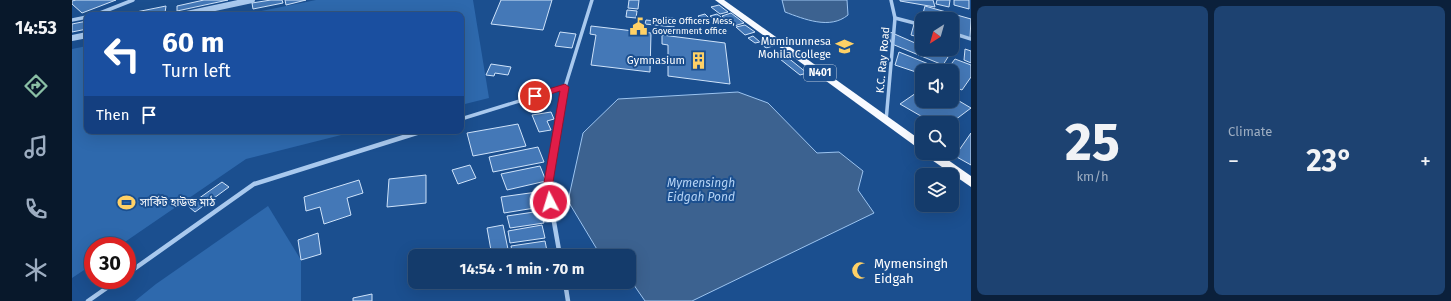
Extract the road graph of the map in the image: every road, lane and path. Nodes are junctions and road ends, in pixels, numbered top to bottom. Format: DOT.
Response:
graph roads {
  1 [pos="133,0"];
  2 [pos="252,0"];
  3 [pos="592,0"];
  4 [pos="719,0"];
  5 [pos="891,0"];
  6 [pos="103,12"];
  7 [pos="196,12"];
  8 [pos="84,18"];
  9 [pos="895,18"];
  10 [pos="72,20"];
  11 [pos="915,23"];
  12 [pos="84,35"];
  13 [pos="959,36"];
  14 [pos="72,38"];
  15 [pos="971,39"];
  16 [pos="565,87"];
  17 [pos="464,118"];
  18 [pos="886,121"];
  19 [pos="413,134"];
  20 [pos="915,142"];
  21 [pos="940,160"];
  22 [pos="971,182"];
  23 [pos="559,249"];
  24 [pos="136,268"];
  25 [pos="105,289"];
  26 [pos="566,289"];
  27 [pos="88,301"];
  28 [pos="568,301"];
  1 -- 6 [label="street"];
  2 -- 7 [label="street"];
  3 -- 16 [label="street"];
  4 -- 18 [label="highway, N401"];
  5 -- 9 [label="street, K.C. Ray Road"];
  8 -- 10 [label="street"];
  9 -- 11 [label="street"];
  9 -- 18 [label="street, K.C. Ray Road"];
  12 -- 14 [label="street"];
  13 -- 15 [label="street"];
  16 -- 17 [label="street"];
  16 -- 23 [label="street"];
  18 -- 20 [label="highway, N401"];
  19 -- 24 [label="street"];
  21 -- 22 [label="highway"];
  25 -- 27 [label="street"];
  26 -- 28 [label="street"];
}
